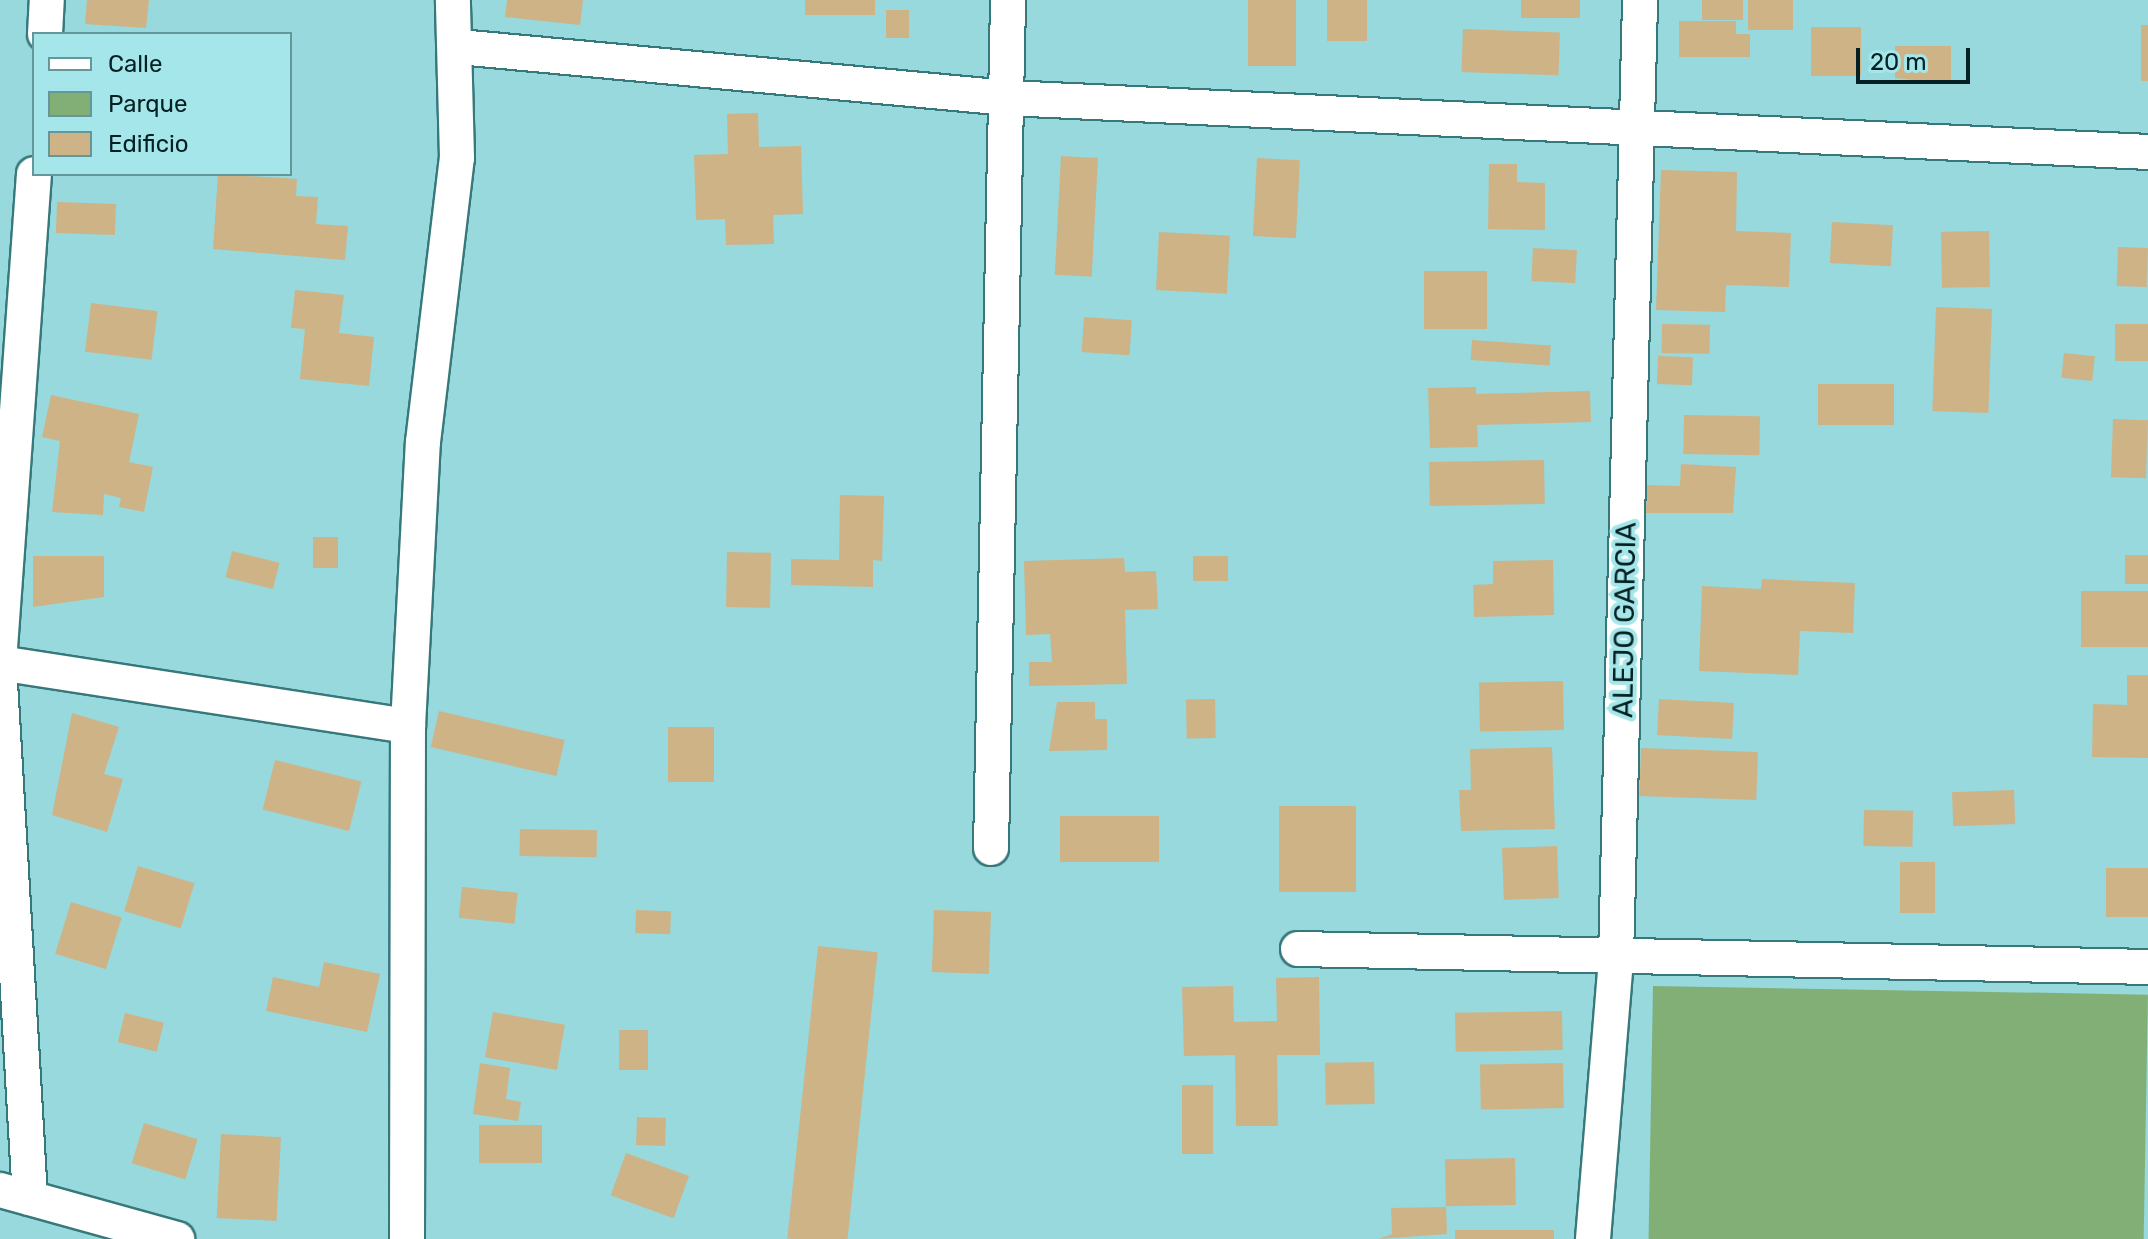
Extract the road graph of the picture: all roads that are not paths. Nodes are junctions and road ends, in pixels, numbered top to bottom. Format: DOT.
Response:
graph roads {
  1 [pos="47,0"];
  2 [pos="453,0"];
  3 [pos="1008,0"];
  4 [pos="1640,0"];
  5 [pos="45,32"];
  6 [pos="459,47"];
  7 [pos="1008,98"];
  8 [pos="1637,132"];
  9 [pos="2148,152"];
  10 [pos="34,176"];
  11 [pos="0,648"];
  12 [pos="0,663"];
  13 [pos="0,682"];
  14 [pos="408,726"];
  15 [pos="991,848"];
  16 [pos="1298,949"];
  17 [pos="1616,957"];
  18 [pos="2148,967"];
  19 [pos="15,1194"];
  20 [pos="177,1239"];
  21 [pos="407,1239"];
  22 [pos="1593,1239"];
  1 -- 5 [label="street"];
  2 -- 6 [label="street"];
  3 -- 7 [label="street"];
  4 -- 8 [label="street, ALEJO GARCIA"];
  6 -- 7 [label="street"];
  6 -- 14 [label="street"];
  7 -- 8 [label="street"];
  7 -- 15 [label="street"];
  8 -- 9 [label="street"];
  8 -- 17 [label="street, ALEJO GARCIA"];
  10 -- 11 [label="street"];
  12 -- 14 [label="street"];
  13 -- 19 [label="street"];
  14 -- 21 [label="street"];
  16 -- 17 [label="street"];
  17 -- 18 [label="street"];
  17 -- 22 [label="street, ALEJO GARCIA"];
  19 -- 20 [label="street"];
}
